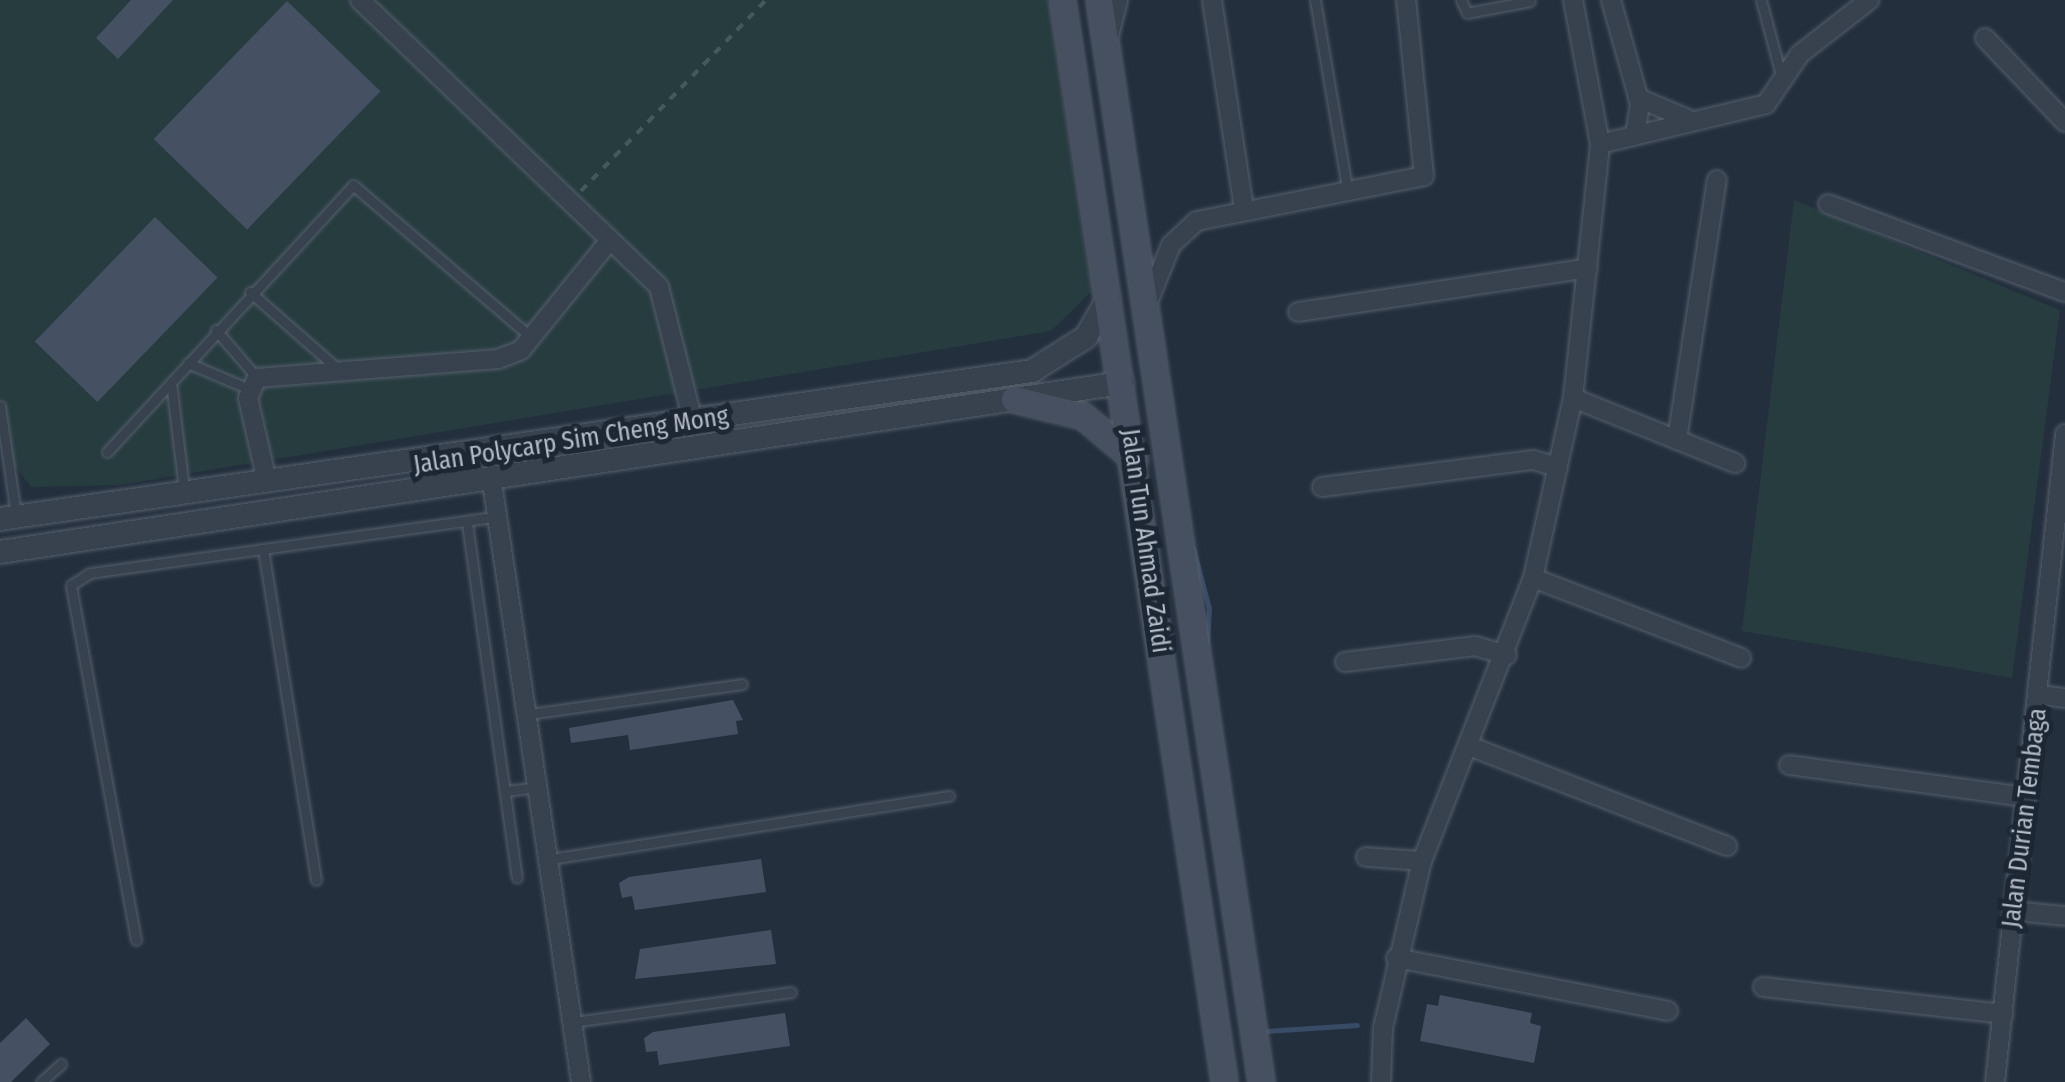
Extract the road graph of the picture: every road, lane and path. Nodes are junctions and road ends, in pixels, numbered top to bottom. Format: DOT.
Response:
graph roads {
  1 [pos="360,0"];
  2 [pos="766,0"];
  3 [pos="1062,0"];
  4 [pos="1099,0"];
  5 [pos="1116,0"];
  6 [pos="1212,0"];
  7 [pos="1315,0"];
  8 [pos="1406,0"];
  9 [pos="1461,0"];
  10 [pos="1531,0"];
  11 [pos="1573,0"];
  12 [pos="1611,0"];
  13 [pos="1761,0"];
  14 [pos="1869,0"];
  15 [pos="1985,38"];
  16 [pos="1105,42"];
  17 [pos="1783,82"];
  18 [pos="1638,98"];
  19 [pos="1694,120"];
  20 [pos="2065,122"];
  21 [pos="1635,136"];
  22 [pos="1600,144"];
  23 [pos="1717,180"];
  24 [pos="1348,194"];
  25 [pos="570,201"];
  26 [pos="1828,204"];
  27 [pos="1244,208"];
  28 [pos="610,240"];
  29 [pos="1588,268"];
  30 [pos="250,292"];
  31 [pos="2065,292"];
  32 [pos="1109,297"];
  33 [pos="1146,307"];
  34 [pos="1298,312"];
  35 [pos="216,330"];
  36 [pos="532,339"];
  37 [pos="188,364"];
  38 [pos="344,374"];
  39 [pos="172,382"];
  40 [pos="253,383"];
  41 [pos="1122,383"];
  42 [pos="1573,398"];
  43 [pos="1014,399"];
  44 [pos="0,406"];
  45 [pos="0,414"];
  46 [pos="693,421"];
  47 [pos="804,430"];
  48 [pos="2065,434"];
  49 [pos="1678,440"];
  50 [pos="558,443"];
  51 [pos="2,444"];
  52 [pos="107,452"];
  53 [pos="1134,459"];
  54 [pos="1734,463"];
  55 [pos="1558,468"];
  56 [pos="375,471"];
  57 [pos="267,481"];
  58 [pos="492,482"];
  59 [pos="1322,487"];
  60 [pos="2063,487"];
  61 [pos="184,493"];
  62 [pos="496,517"];
  63 [pos="8,518"];
  64 [pos="467,523"];
  65 [pos="263,549"];
  66 [pos="0,552"];
  67 [pos="1533,578"];
  68 [pos="1506,654"];
  69 [pos="1741,658"];
  70 [pos="1345,662"];
  71 [pos="742,684"];
  72 [pos="2040,695"];
  73 [pos="2065,698"];
  74 [pos="529,714"];
  75 [pos="1469,746"];
  76 [pos="1789,765"];
  77 [pos="539,786"];
  78 [pos="504,791"];
  79 [pos="949,796"];
  80 [pos="2026,797"];
  81 [pos="1728,846"];
  82 [pos="1366,856"];
  83 [pos="550,859"];
  84 [pos="1422,861"];
  85 [pos="516,876"];
  86 [pos="316,880"];
  87 [pos="2014,911"];
  88 [pos="2065,916"];
  89 [pos="136,940"];
  90 [pos="1396,958"];
  91 [pos="1763,987"];
  92 [pos="792,992"];
  93 [pos="1668,1012"];
  94 [pos="2003,1014"];
  95 [pos="573,1022"];
  96 [pos="61,1064"];
  97 [pos="41,1082"];
  98 [pos="581,1082"];
  99 [pos="1224,1082"];
  100 [pos="1261,1082"];
  101 [pos="1381,1082"];
  102 [pos="1995,1082"];
  1 -- 25 [label="street"];
  2 -- 25 [label="path"];
  3 -- 32 [label="main road, Jalan Tun Ahmad Zaidi"];
  4 -- 16 [label="main road, Jalan Tun Ahmad Zaidi"];
  5 -- 16 [label="street"];
  6 -- 27 [label="street"];
  7 -- 24 [label="lane"];
  8 -- 24 [label="street"];
  9 -- 10 [label="lane"];
  11 -- 22 [label="street"];
  12 -- 18 [label="street"];
  13 -- 17 [label="lane"];
  14 -- 17 [label="street"];
  15 -- 20 [label="street"];
  16 -- 33 [label="main road, Jalan Tun Ahmad Zaidi"];
  17 -- 19 [label="street"];
  18 -- 19 [label="street"];
  18 -- 21 [label="street"];
  19 -- 21 [label="street"];
  21 -- 22 [label="street"];
  22 -- 29 [label="street"];
  23 -- 49 [label="street"];
  24 -- 27 [label="street"];
  25 -- 28 [label="street"];
  26 -- 31 [label="street"];
  27 -- 33 [label="street"];
  28 -- 36 [label="street"];
  28 -- 46 [label="street"];
  29 -- 34 [label="street"];
  29 -- 42 [label="street"];
  30 -- 35 [label="lane"];
  30 -- 36 [label="lane"];
  30 -- 38 [label="lane"];
  32 -- 41 [label="main road, Jalan Tun Ahmad Zaidi"];
  32 -- 46 [label="street, Jalan Polycarp Sim Cheng Mong"];
  33 -- 100 [label="main road, Jalan Tun Ahmad Zaidi"];
  35 -- 37 [label="lane"];
  35 -- 40 [label="lane"];
  36 -- 38 [label="street"];
  37 -- 39 [label="lane"];
  37 -- 40 [label="lane"];
  38 -- 40 [label="street"];
  39 -- 52 [label="lane"];
  39 -- 61 [label="lane"];
  40 -- 57 [label="street"];
  41 -- 43 [label="street, Jalan Polycarp Sim Cheng Mong"];
  41 -- 53 [label="main road, Jalan Tun Ahmad Zaidi"];
  42 -- 49 [label="street"];
  42 -- 55 [label="street"];
  43 -- 47 [label="street, Jalan Polycarp Sim Cheng Mong"];
  43 -- 53 [label="main road"];
  44 -- 45 [label="lane"];
  45 -- 51 [label="lane"];
  46 -- 47 [label="street"];
  46 -- 50 [label="street, Jalan Polycarp Sim Cheng Mong"];
  47 -- 58 [label="street, Jalan Polycarp Sim Cheng Mong"];
  48 -- 60 [label="street, Jalan Durian Tembaga"];
  49 -- 54 [label="street"];
  50 -- 56 [label="street, Jalan Polycarp Sim Cheng Mong"];
  50 -- 58 [label="street"];
  51 -- 63 [label="lane"];
  53 -- 99 [label="main road, Jalan Tun Ahmad Zaidi"];
  55 -- 59 [label="street"];
  55 -- 67 [label="street"];
  56 -- 57 [label="street, Jalan Polycarp Sim Cheng Mong"];
  56 -- 58 [label="street"];
  57 -- 61 [label="street, Jalan Polycarp Sim Cheng Mong"];
  58 -- 62 [label="street"];
  58 -- 66 [label="street, Jalan Polycarp Sim Cheng Mong"];
  60 -- 72 [label="street, Jalan Durian Tembaga"];
  61 -- 63 [label="street, Jalan Polycarp Sim Cheng Mong"];
  62 -- 64 [label="lane"];
  62 -- 74 [label="street"];
  64 -- 65 [label="lane"];
  64 -- 78 [label="lane"];
  65 -- 86 [label="lane"];
  65 -- 89 [label="lane"];
  67 -- 68 [label="street"];
  67 -- 69 [label="street"];
  68 -- 70 [label="street"];
  68 -- 75 [label="street"];
  71 -- 74 [label="lane"];
  72 -- 73 [label="street"];
  72 -- 80 [label="street, Jalan Durian Tembaga"];
  74 -- 77 [label="street"];
  75 -- 81 [label="street"];
  75 -- 84 [label="street"];
  76 -- 80 [label="street"];
  77 -- 78 [label="lane"];
  77 -- 83 [label="street"];
  78 -- 85 [label="lane"];
  79 -- 83 [label="lane"];
  80 -- 87 [label="street, Jalan Durian Tembaga"];
  82 -- 84 [label="street"];
  83 -- 95 [label="street"];
  84 -- 90 [label="street"];
  87 -- 88 [label="street"];
  87 -- 94 [label="street, Jalan Durian Tembaga"];
  90 -- 93 [label="street"];
  90 -- 101 [label="street"];
  91 -- 94 [label="street"];
  92 -- 95 [label="lane"];
  94 -- 102 [label="street, Jalan Durian Tembaga"];
  95 -- 98 [label="street"];
  96 -- 97 [label="lane"];
}
